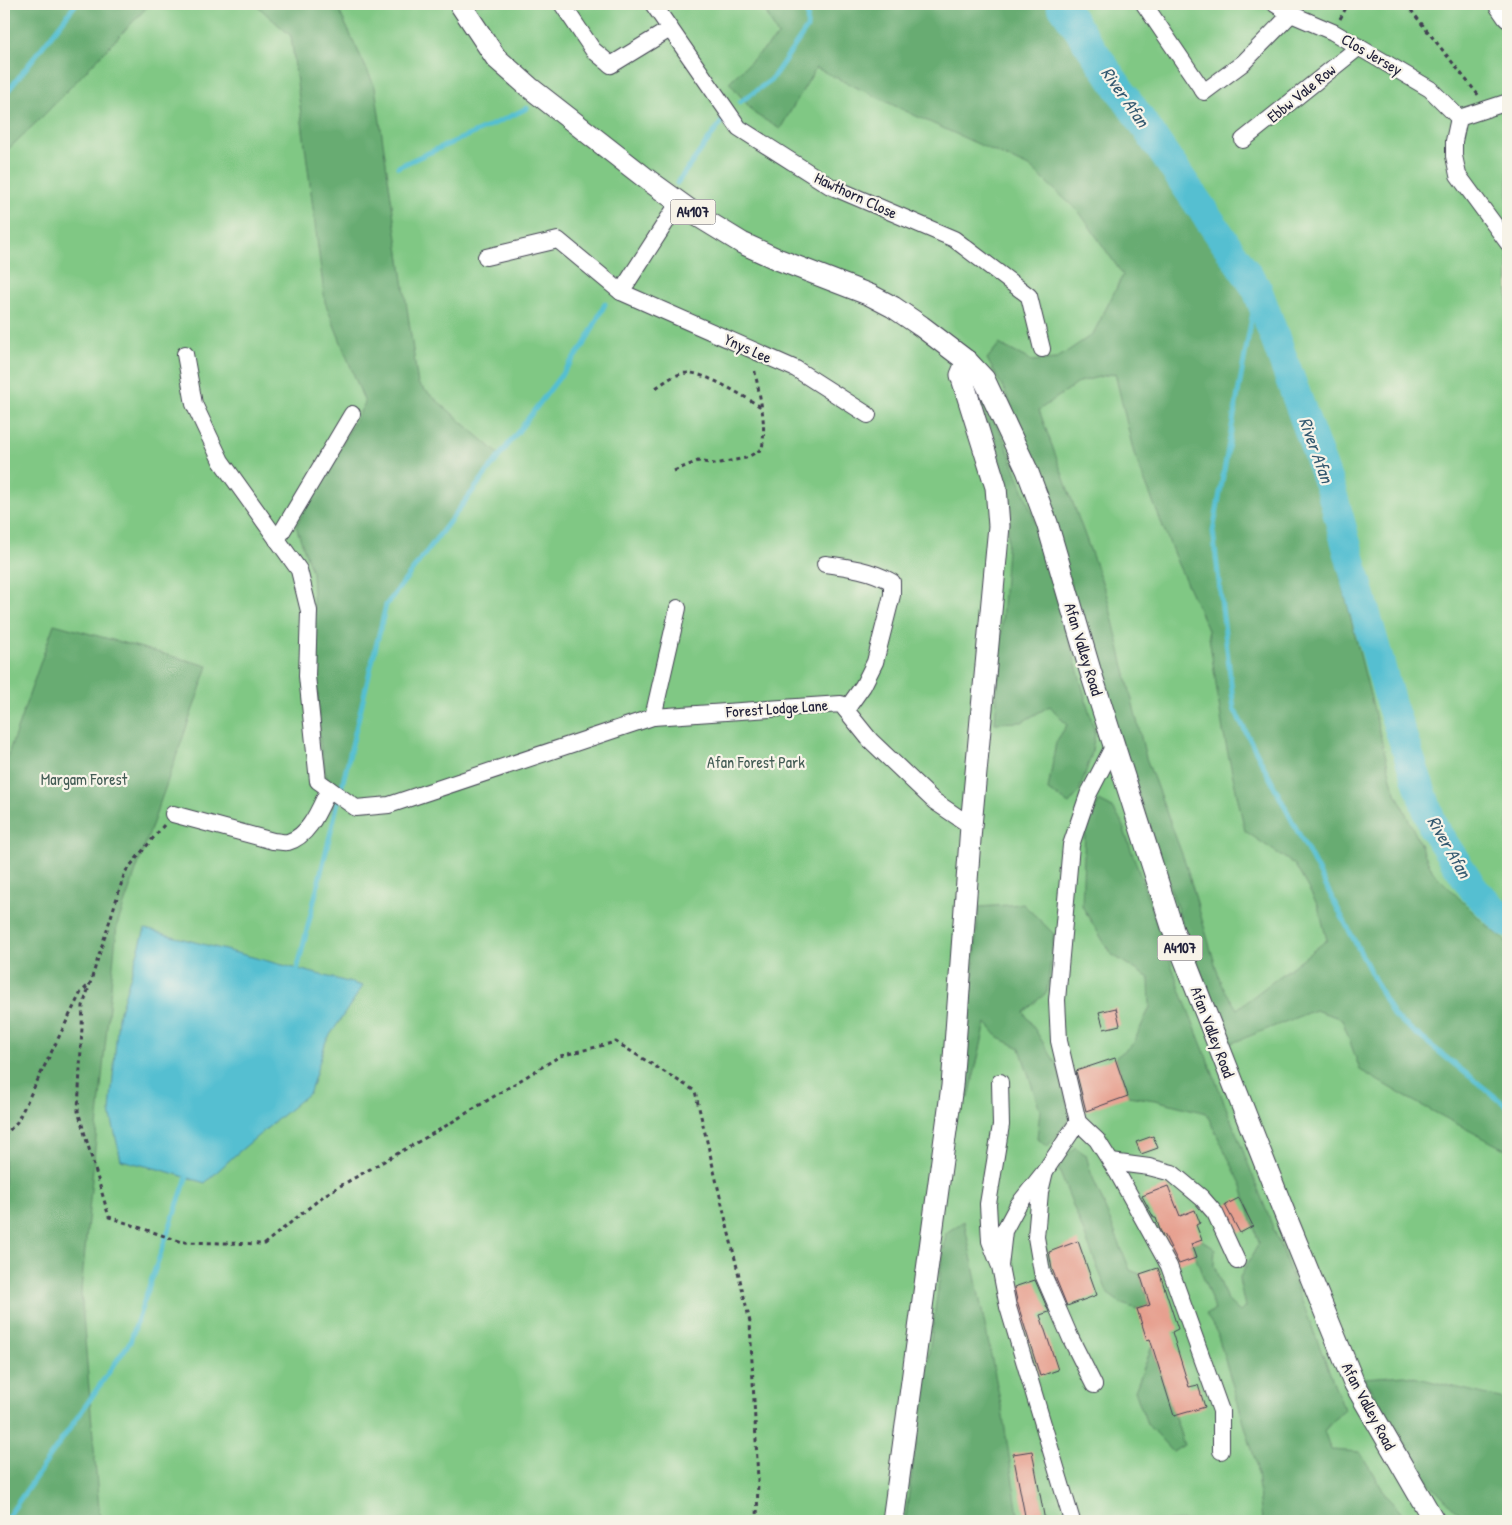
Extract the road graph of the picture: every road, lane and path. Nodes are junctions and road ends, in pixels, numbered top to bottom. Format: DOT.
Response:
graph roads {
  1 [pos="460,4"];
  2 [pos="562,4"];
  3 [pos="653,4"];
  4 [pos="1144,4"];
  5 [pos="1275,4"];
  6 [pos="1406,4"];
  7 [pos="1292,14"];
  8 [pos="670,28"];
  9 [pos="1359,47"];
  10 [pos="1508,102"];
  11 [pos="1490,110"];
  12 [pos="1459,118"];
  13 [pos="1243,140"];
  14 [pos="679,202"];
  15 [pos="1508,243"];
  16 [pos="486,257"];
  17 [pos="621,292"];
  18 [pos="751,349"];
  19 [pos="1042,350"];
  20 [pos="185,354"];
  21 [pos="968,361"];
  22 [pos="656,388"];
  23 [pos="762,407"];
  24 [pos="352,414"];
  25 [pos="868,415"];
  26 [pos="674,471"];
  27 [pos="277,540"];
  28 [pos="825,564"];
  29 [pos="678,608"];
  30 [pos="846,710"];
  31 [pos="654,717"];
  32 [pos="1114,745"];
  33 [pos="336,795"];
  34 [pos="173,814"];
  35 [pos="971,826"];
  36 [pos="90,984"];
  37 [pos="1000,1082"];
  38 [pos="1078,1122"];
  39 [pos="4,1136"];
  40 [pos="1111,1162"];
  41 [pos="1045,1171"];
  42 [pos="1237,1261"];
  43 [pos="1000,1266"];
  44 [pos="1094,1385"];
  45 [pos="1221,1451"];
  46 [pos="757,1521"];
  47 [pos="892,1521"];
  48 [pos="1072,1521"];
  49 [pos="1434,1521"];
  1 -- 14 [label="main road, A4107"];
  2 -- 8 [label="street"];
  3 -- 8 [label="street, Hawthorn Close"];
  4 -- 7 [label="street"];
  5 -- 7 [label="street, Clos Jersey"];
  6 -- 11 [label="path"];
  7 -- 9 [label="street, Clos Jersey"];
  8 -- 19 [label="street, Hawthorn Close"];
  9 -- 12 [label="street, Clos Jersey"];
  9 -- 13 [label="street, Ebbw Vale Row"];
  10 -- 11 [label="street"];
  11 -- 12 [label="street"];
  12 -- 15 [label="street"];
  14 -- 17 [label="street"];
  14 -- 21 [label="main road, A4107"];
  16 -- 17 [label="street, Ynys Lee"];
  17 -- 18 [label="street, Ynys Lee"];
  18 -- 23 [label="path"];
  18 -- 25 [label="street, Ynys Lee"];
  20 -- 27 [label="street"];
  21 -- 32 [label="main road, Afan Valley Road / A4107"];
  21 -- 35 [label="main road"];
  22 -- 23 [label="path"];
  23 -- 26 [label="path"];
  24 -- 27 [label="street"];
  27 -- 33 [label="street"];
  28 -- 30 [label="street"];
  29 -- 31 [label="street"];
  30 -- 31 [label="street, Forest Lodge Lane"];
  30 -- 35 [label="street, Forest Lodge Lane"];
  31 -- 33 [label="street, Forest Lodge Lane"];
  32 -- 38 [label="street"];
  32 -- 49 [label="main road, Afan Valley Road / A4107"];
  33 -- 34 [label="street"];
  34 -- 36 [label="path"];
  35 -- 47 [label="main road"];
  36 -- 39 [label="path"];
  36 -- 46 [label="path"];
  37 -- 43 [label="street"];
  38 -- 40 [label="street"];
  38 -- 41 [label="street"];
  40 -- 42 [label="street"];
  40 -- 45 [label="street"];
  41 -- 43 [label="street"];
  41 -- 44 [label="street"];
  43 -- 48 [label="street"];
}
